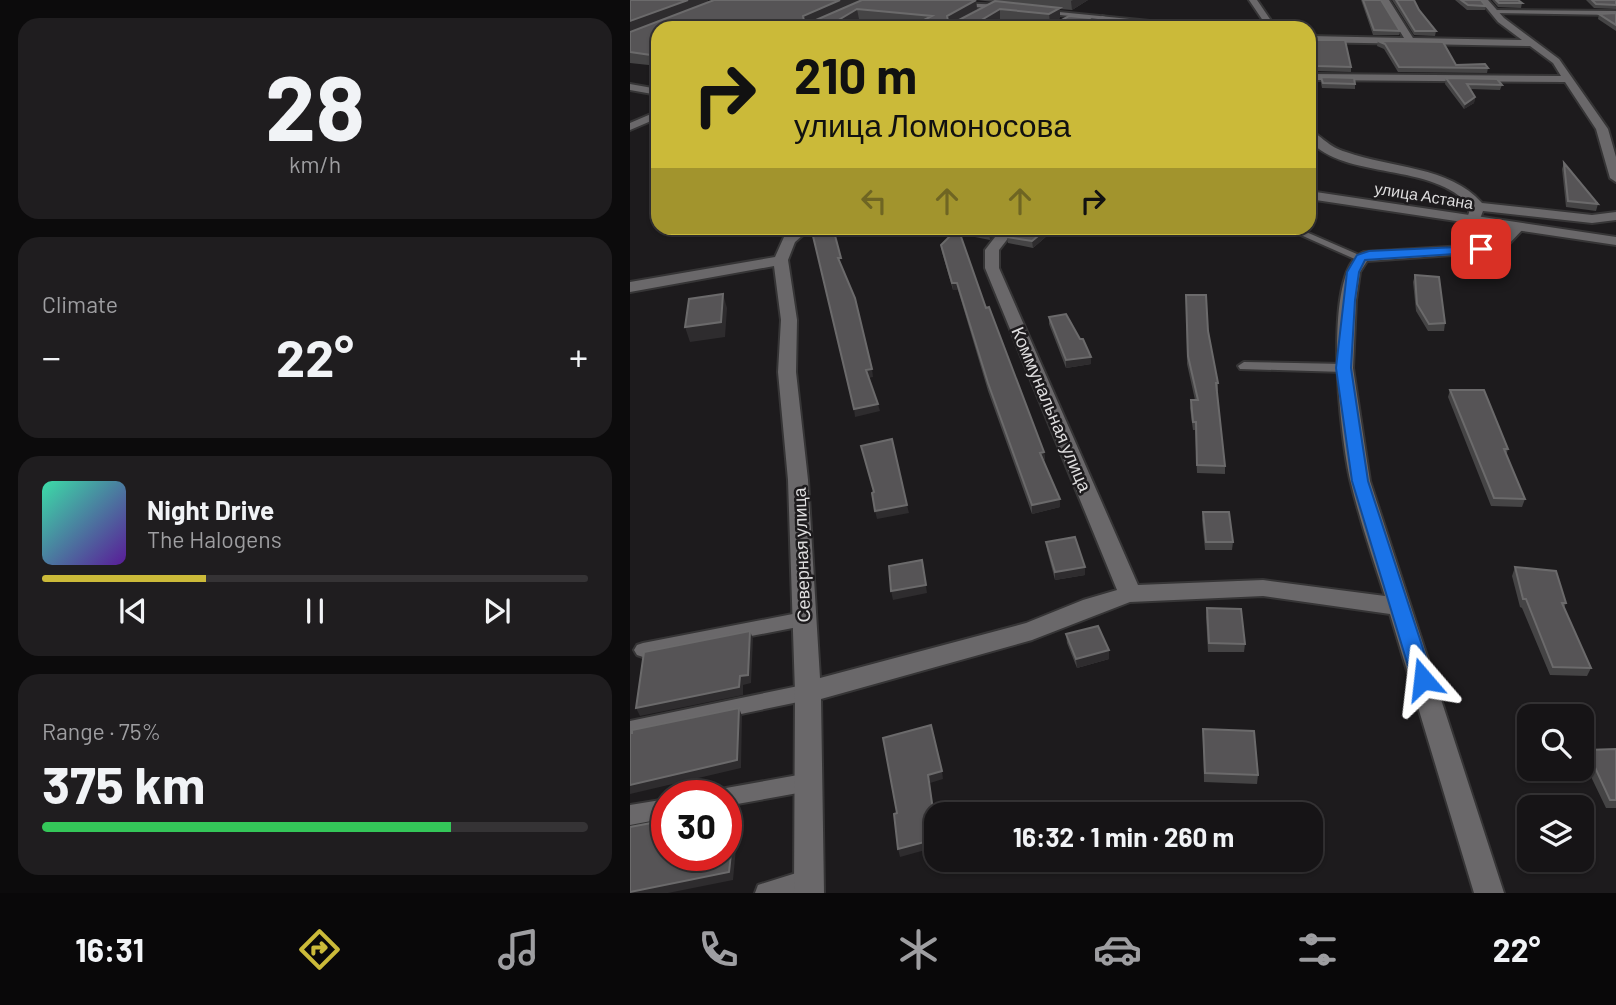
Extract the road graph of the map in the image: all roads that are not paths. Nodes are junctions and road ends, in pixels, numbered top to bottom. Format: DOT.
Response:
graph roads {
  1 [pos="1253,0"];
  2 [pos="1385,0"];
  3 [pos="1483,0"];
  4 [pos="953,4"];
  5 [pos="995,6"];
  6 [pos="1017,8"];
  7 [pos="1028,9"];
  8 [pos="1492,10"];
  9 [pos="979,13"];
  10 [pos="1616,13"];
  11 [pos="1105,18"];
  12 [pos="1101,21"];
  13 [pos="1134,21"];
  14 [pos="1267,21"];
  15 [pos="1316,39"];
  16 [pos="1410,40"];
  17 [pos="1531,43"];
  18 [pos="1316,78"];
  19 [pos="1568,79"];
  20 [pos="630,87"];
  21 [pos="651,91"];
  22 [pos="651,117"];
  23 [pos="630,127"];
  24 [pos="1316,145"];
  25 [pos="1616,178"];
  26 [pos="1316,196"];
  27 [pos="1478,207"];
  28 [pos="1616,216"];
  29 [pos="1473,221"];
  30 [pos="1517,228"];
  31 [pos="797,235"];
  32 [pos="1004,235"];
  33 [pos="1307,235"];
  34 [pos="1616,241"];
  35 [pos="1361,258"];
  36 [pos="782,260"];
  37 [pos="630,287"];
  38 [pos="1244,366"];
  39 [pos="1343,368"];
  40 [pos="1130,594"];
  41 [pos="1400,607"];
  42 [pos="803,619"];
  43 [pos="643,650"];
  44 [pos="808,692"];
  45 [pos="630,729"];
  46 [pos="808,782"];
  47 [pos="742,794"];
  48 [pos="651,811"];
  49 [pos="630,815"];
  50 [pos="809,886"];
  51 [pos="766,893"];
  52 [pos="1489,893"];
  1 -- 14 [label="street"];
  2 -- 16 [label="street"];
  3 -- 8 [label="street"];
  4 -- 5 [label="lane"];
  5 -- 6 [label="lane"];
  5 -- 9 [label="street"];
  7 -- 11 [label="lane"];
  8 -- 10 [label="lane"];
  8 -- 17 [label="street"];
  11 -- 12 [label="street"];
  11 -- 13 [label="lane"];
  15 -- 16 [label="street"];
  16 -- 17 [label="street"];
  17 -- 19 [label="street"];
  18 -- 19 [label="street"];
  19 -- 25 [label="street"];
  20 -- 21 [label="street"];
  22 -- 23 [label="street"];
  24 -- 27 [label="street"];
  26 -- 29 [label="street, улица Астана"];
  27 -- 28 [label="street"];
  27 -- 29 [label="street"];
  29 -- 30 [label="street, улица Астана"];
  30 -- 34 [label="street, улица Астана"];
  30 -- 35 [label="street"];
  31 -- 36 [label="street"];
  32 -- 40 [label="street, Коммунальная улица"];
  33 -- 35 [label="lane"];
  35 -- 39 [label="street"];
  36 -- 37 [label="street"];
  36 -- 42 [label="street, Северная улица"];
  38 -- 39 [label="lane"];
  39 -- 41 [label="street"];
  40 -- 41 [label="street"];
  40 -- 44 [label="street"];
  41 -- 52 [label="street"];
  42 -- 43 [label="lane"];
  42 -- 44 [label="street, Северная улица"];
  44 -- 45 [label="lane"];
  44 -- 46 [label="street, Северная улица"];
  46 -- 47 [label="lane"];
  46 -- 50 [label="street, Северная улица"];
  48 -- 49 [label="lane"];
  50 -- 51 [label="lane"];
}
